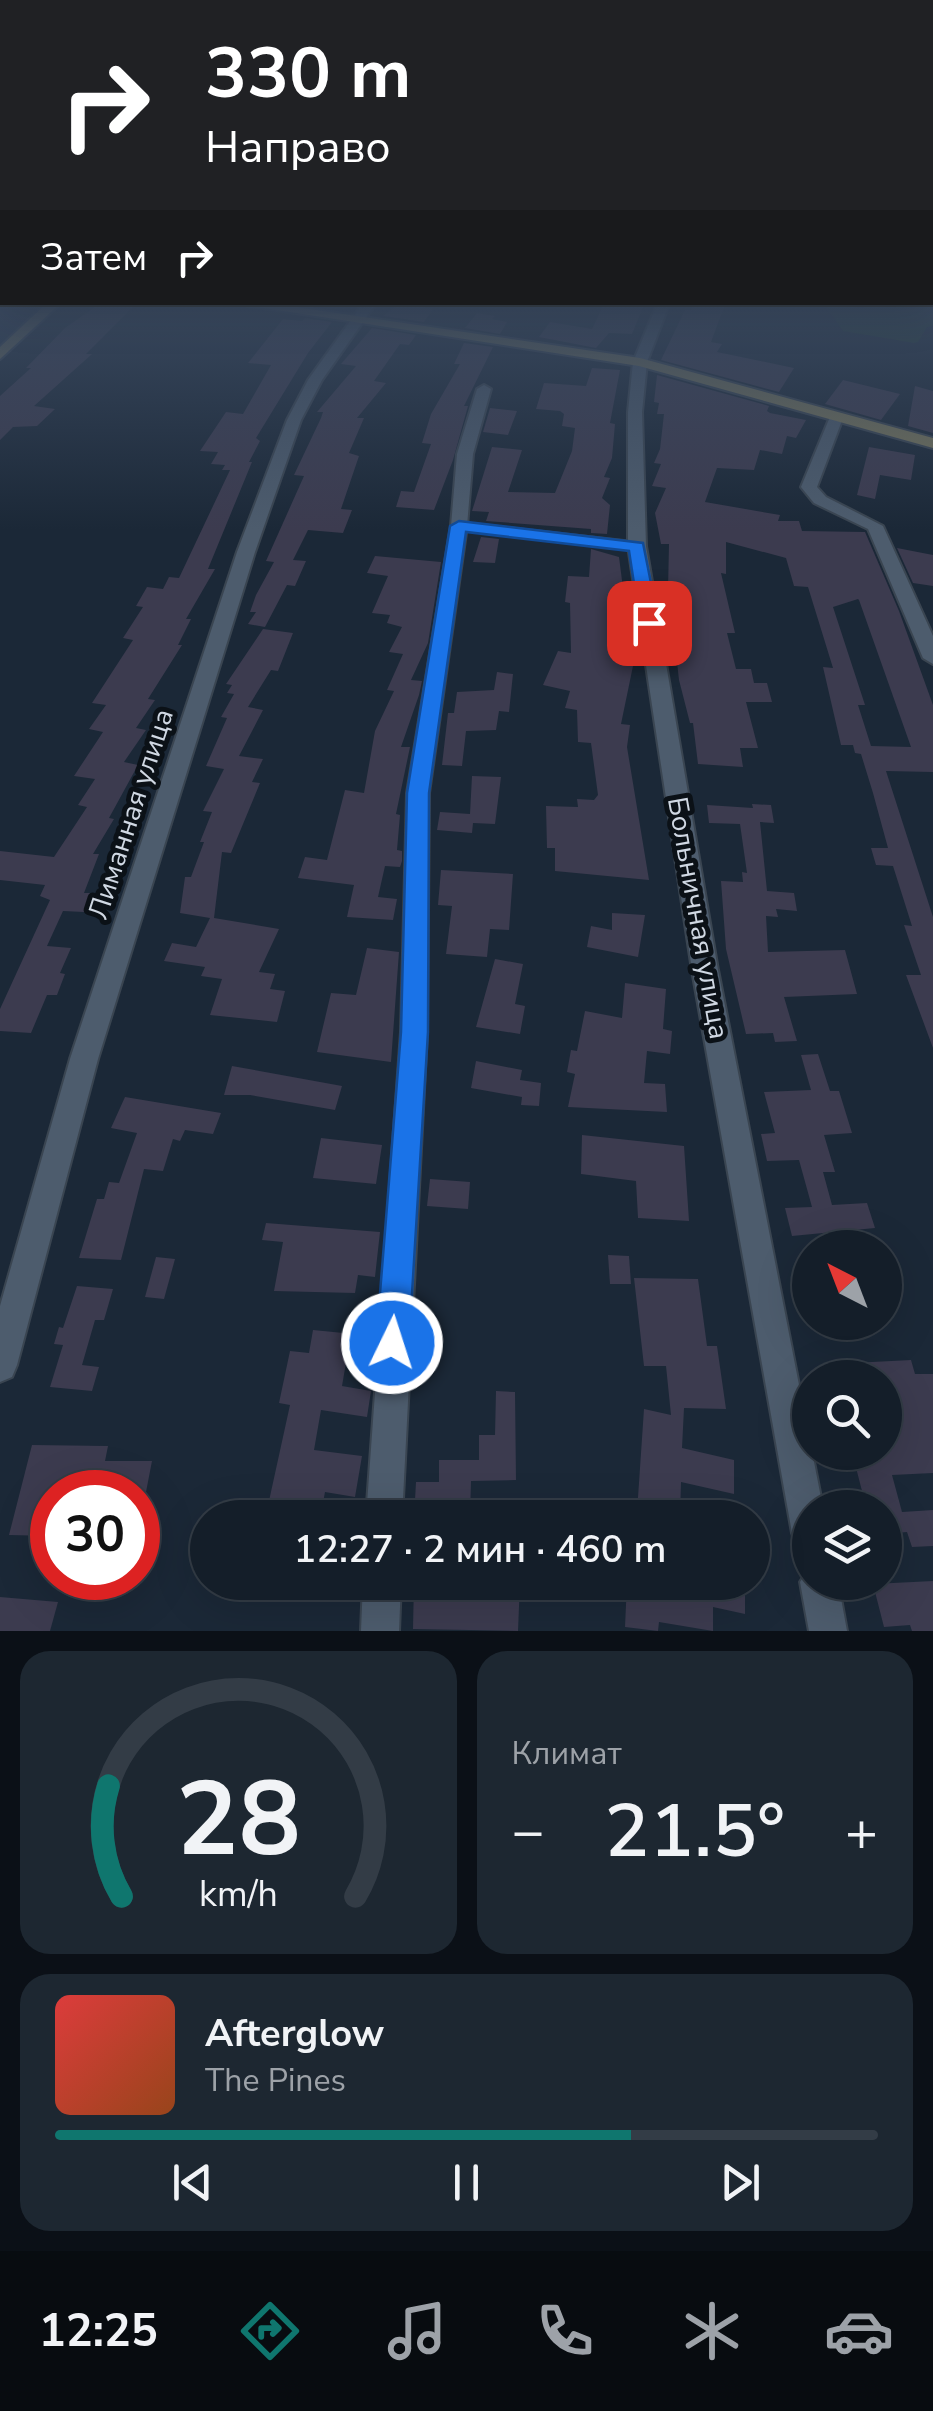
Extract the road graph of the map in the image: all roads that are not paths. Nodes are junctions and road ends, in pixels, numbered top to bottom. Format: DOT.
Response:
graph roads {
  1 [pos="316,378"];
  2 [pos="638,378"];
  3 [pos="700,378"];
  4 [pos="482,394"];
  5 [pos="837,415"];
  6 [pos="933,443"];
  7 [pos="459,526"];
  8 [pos="637,546"];
  9 [pos="933,658"];
  10 [pos="0,1366"];
  11 [pos="802,1490"];
  12 [pos="385,1500"];
  13 [pos="381,1600"];
  14 [pos="822,1600"];
  15 [pos="380,1631"];
  16 [pos="828,1631"];
  1 -- 10 [label="street, Лиманная улица"];
  2 -- 8 [label="street, Больничная улица"];
  3 -- 5 [label="street"];
  4 -- 7 [label="street"];
  5 -- 6 [label="street"];
  5 -- 9 [label="street"];
  7 -- 8 [label="lane"];
  7 -- 12 [label="street"];
  8 -- 11 [label="street, Больничная улица"];
  13 -- 15 [label="street"];
  14 -- 16 [label="street"];
}
